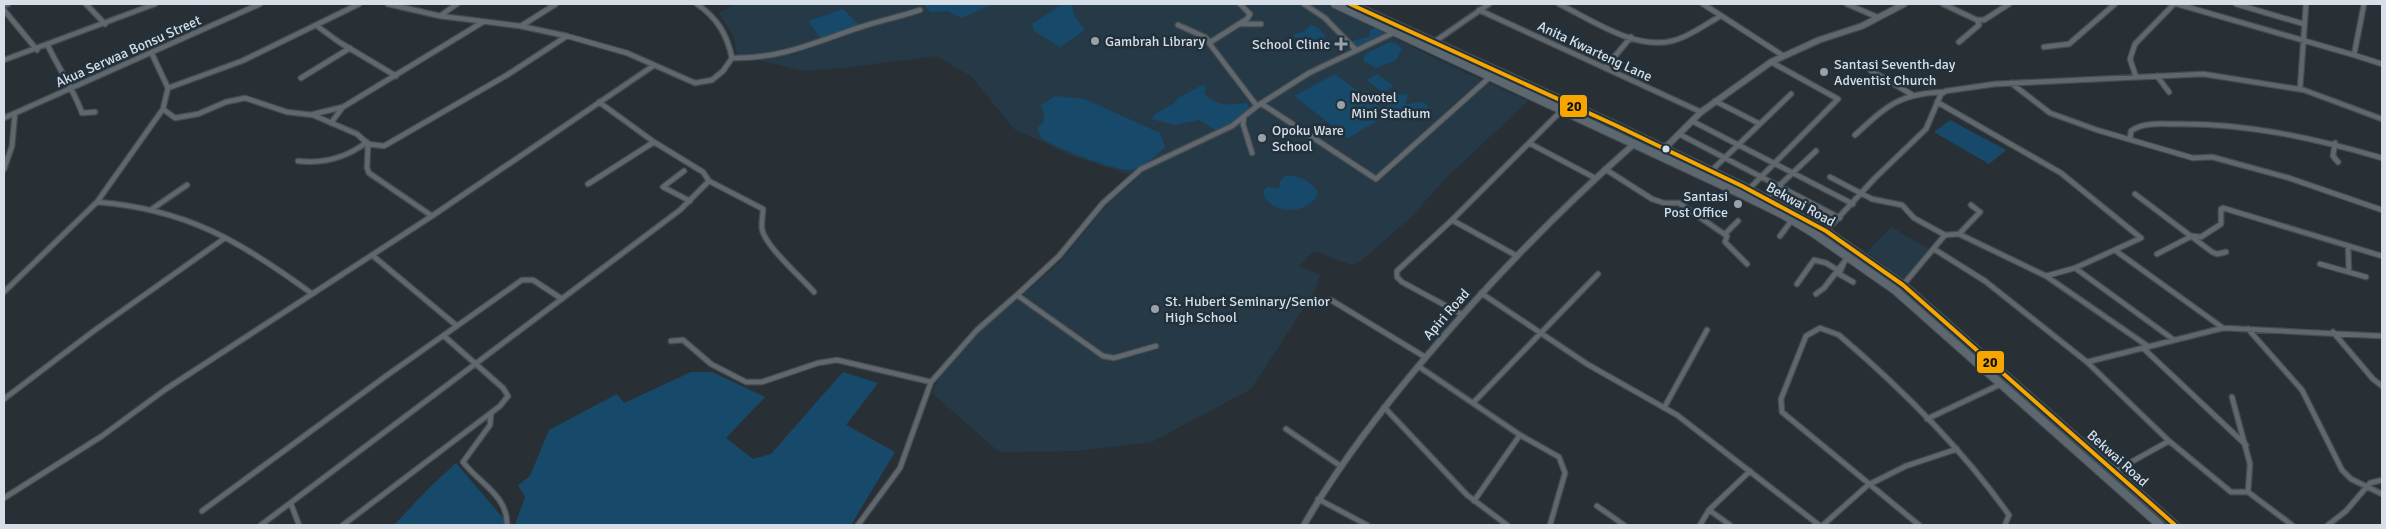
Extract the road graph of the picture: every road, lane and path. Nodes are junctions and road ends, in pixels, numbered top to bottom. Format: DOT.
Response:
graph roads {
  1 [pos="8,4"];
  2 [pos="86,4"];
  3 [pos="155,4"];
  4 [pos="260,4"];
  5 [pos="359,4"];
  6 [pos="388,4"];
  7 [pos="457,4"];
  8 [pos="553,4"];
  9 [pos="697,4"];
  10 [pos="1240,4"];
  11 [pos="1304,4"];
  12 [pos="1335,4"];
  13 [pos="1350,4"];
  14 [pos="1489,4"];
  15 [pos="1559,4"];
  16 [pos="1703,4"];
  17 [pos="1847,4"];
  18 [pos="1904,4"];
  19 [pos="1943,4"];
  20 [pos="2010,4"];
  21 [pos="2115,4"];
  22 [pos="2174,4"];
  23 [pos="2178,4"];
  24 [pos="2236,4"];
  25 [pos="2306,4"];
  26 [pos="2364,4"];
  27 [pos="4,5"];
  28 [pos="2244,5"];
  29 [pos="252,6"];
  30 [pos="4,10"];
  31 [pos="920,10"];
  32 [pos="1479,10"];
  33 [pos="440,16"];
  34 [pos="1721,16"];
  35 [pos="1878,17"];
  36 [pos="1977,20"];
  37 [pos="532,21"];
  38 [pos="483,22"];
  39 [pos="105,24"];
  40 [pos="1242,24"];
  41 [pos="1261,24"];
  42 [pos="2304,24"];
  43 [pos="1178,25"];
  44 [pos="317,26"];
  45 [pos="520,26"];
  46 [pos="531,29"];
  47 [pos="1395,32"];
  48 [pos="567,36"];
  49 [pos="1631,37"];
  50 [pos="2302,41"];
  51 [pos="1210,42"];
  52 [pos="1434,42"];
  53 [pos="1959,42"];
  54 [pos="48,46"];
  55 [pos="2044,47"];
  56 [pos="350,48"];
  57 [pos="1427,48"];
  58 [pos="37,50"];
  59 [pos="1356,50"];
  60 [pos="152,54"];
  61 [pos="1782,55"];
  62 [pos="2354,55"];
  63 [pos="732,58"];
  64 [pos="4,60"];
  65 [pos="1771,62"];
  66 [pos="2382,64"];
  67 [pos="653,66"];
  68 [pos="1605,68"];
  69 [pos="1870,70"];
  70 [pos="396,76"];
  71 [pos="2157,76"];
  72 [pos="1490,77"];
  73 [pos="301,78"];
  74 [pos="2136,78"];
  75 [pos="2011,83"];
  76 [pos="168,88"];
  77 [pos="70,89"];
  78 [pos="2300,89"];
  79 [pos="1542,91"];
  80 [pos="1942,92"];
  81 [pos="2169,92"];
  82 [pos="1791,94"];
  83 [pos="1910,94"];
  84 [pos="1535,98"];
  85 [pos="1715,101"];
  86 [pos="599,102"];
  87 [pos="1937,102"];
  88 [pos="1259,105"];
  89 [pos="343,107"];
  90 [pos="163,109"];
  91 [pos="1562,110"];
  92 [pos="95,112"];
  93 [pos="1701,112"];
  94 [pos="16,113"];
  95 [pos="313,115"];
  96 [pos="1244,117"];
  97 [pos="4,118"];
  98 [pos="2382,119"];
  99 [pos="1692,121"];
  100 [pos="331,123"];
  101 [pos="1760,124"];
  102 [pos="1679,134"];
  103 [pos="1855,135"];
  104 [pos="2130,139"];
  105 [pos="654,142"];
  106 [pos="368,143"];
  107 [pos="1529,143"];
  108 [pos="1635,143"];
  109 [pos="2334,143"];
  110 [pos="1737,146"];
  111 [pos="1663,149"];
  112 [pos="1816,151"];
  113 [pos="1252,153"];
  114 [pos="1655,153"];
  115 [pos="1725,157"];
  116 [pos="2382,158"];
  117 [pos="298,161"];
  118 [pos="2338,162"];
  119 [pos="1774,164"];
  120 [pos="4,169"];
  121 [pos="1605,169"];
  122 [pos="684,171"];
  123 [pos="1711,171"];
  124 [pos="1791,174"];
  125 [pos="1761,176"];
  126 [pos="1830,177"];
  127 [pos="1595,178"];
  128 [pos="709,181"];
  129 [pos="588,184"];
  130 [pos="187,185"];
  131 [pos="1780,185"];
  132 [pos="1748,189"];
  133 [pos="1863,194"];
  134 [pos="2135,194"];
  135 [pos="1766,198"];
  136 [pos="690,201"];
  137 [pos="98,202"];
  138 [pos="1853,204"];
  139 [pos="1971,205"];
  140 [pos="152,209"];
  141 [pos="2382,210"];
  142 [pos="432,216"];
  143 [pos="1840,218"];
  144 [pos="1452,220"];
  145 [pos="1738,220"];
  146 [pos="1792,220"];
  147 [pos="1826,231"];
  148 [pos="1812,232"];
  149 [pos="1725,234"];
  150 [pos="1959,234"];
  151 [pos="1946,235"];
  152 [pos="1780,236"];
  153 [pos="2192,236"];
  154 [pos="226,238"];
  155 [pos="2348,246"];
  156 [pos="1934,249"];
  157 [pos="2116,251"];
  158 [pos="2226,252"];
  159 [pos="2158,254"];
  160 [pos="372,255"];
  161 [pos="1517,256"];
  162 [pos="2382,256"];
  163 [pos="1847,259"];
  164 [pos="1747,264"];
  165 [pos="2320,264"];
  166 [pos="2075,268"];
  167 [pos="1836,269"];
  168 [pos="2349,272"];
  169 [pos="1598,274"];
  170 [pos="2046,276"];
  171 [pos="2366,277"];
  172 [pos="1853,282"];
  173 [pos="1797,284"];
  174 [pos="1903,285"];
  175 [pos="4,292"];
  176 [pos="814,292"];
  177 [pos="1481,293"];
  178 [pos="311,294"];
  179 [pos="1816,294"];
  180 [pos="1017,295"];
  181 [pos="562,299"];
  182 [pos="1331,300"];
  183 [pos="1461,314"];
  184 [pos="456,326"];
  185 [pos="2224,328"];
  186 [pos="2248,329"];
  187 [pos="1707,330"];
  188 [pos="1540,332"];
  189 [pos="2333,332"];
  190 [pos="444,336"];
  191 [pos="2382,336"];
  192 [pos="2174,340"];
  193 [pos="671,341"];
  194 [pos="1156,346"];
  195 [pos="2150,347"];
  196 [pos="2143,348"];
  197 [pos="1425,357"];
  198 [pos="2087,362"];
  199 [pos="475,365"];
  200 [pos="1418,366"];
  201 [pos="931,382"];
  202 [pos="2002,384"];
  203 [pos="2382,386"];
  204 [pos="2232,397"];
  205 [pos="4,399"];
  206 [pos="1473,404"];
  207 [pos="1384,407"];
  208 [pos="1664,408"];
  209 [pos="491,413"];
  210 [pos="1928,419"];
  211 [pos="1286,428"];
  212 [pos="1520,435"];
  213 [pos="2169,441"];
  214 [pos="2246,445"];
  215 [pos="1957,449"];
  216 [pos="1339,465"];
  217 [pos="1750,470"];
  218 [pos="2115,471"];
  219 [pos="2382,480"];
  220 [pos="1868,485"];
  221 [pos="2367,488"];
  222 [pos="2248,492"];
  223 [pos="2382,494"];
  224 [pos="4,498"];
  225 [pos="1318,499"];
  226 [pos="1474,501"];
  227 [pos="291,504"];
  228 [pos="1597,506"];
  229 [pos="1710,510"];
  230 [pos="202,512"];
  231 [pos="261,525"];
  232 [pos="299,525"];
  233 [pos="343,525"];
  234 [pos="507,525"];
  235 [pos="858,525"];
  236 [pos="1304,525"];
  237 [pos="1367,525"];
  238 [pos="1507,525"];
  239 [pos="1550,525"];
  240 [pos="1624,525"];
  241 [pos="1700,525"];
  242 [pos="1730,525"];
  243 [pos="1821,525"];
  244 [pos="1919,525"];
  245 [pos="2005,525"];
  246 [pos="2160,525"];
  247 [pos="2175,525"];
  248 [pos="2292,525"];
  249 [pos="2328,525"];
  1 -- 27 [label="street"];
  2 -- 39 [label="street"];
  3 -- 39 [label="street"];
  4 -- 29 [label="street, Akua Serwaa Bonsu Street"];
  5 -- 44 [label="street"];
  6 -- 33 [label="street"];
  7 -- 33 [label="street"];
  8 -- 37 [label="street"];
  9 -- 63 [label="street"];
  10 -- 40 [label="street"];
  11 -- 59 [label="street"];
  12 -- 47 [label="highway, Bekwai Road"];
  13 -- 52 [label="highway, Bekwai Road"];
  14 -- 32 [label="street"];
  15 -- 49 [label="street"];
  16 -- 34 [label="street"];
  17 -- 35 [label="street"];
  18 -- 35 [label="street"];
  19 -- 36 [label="street"];
  20 -- 36 [label="street"];
  21 -- 55 [label="street"];
  22 -- 74 [label="street"];
  23 -- 50 [label="street"];
  24 -- 28 [label="street"];
  25 -- 42 [label="street"];
  26 -- 62 [label="street"];
  28 -- 42 [label="street"];
  29 -- 60 [label="street, Akua Serwaa Bonsu Street"];
  30 -- 58 [label="street"];
  31 -- 63 [label="street"];
  32 -- 52 [label="street"];
  32 -- 68 [label="street, Anita Kwarteng Lane"];
  33 -- 38 [label="street"];
  34 -- 49 [label="street"];
  34 -- 61 [label="street"];
  35 -- 61 [label="street"];
  36 -- 53 [label="street"];
  37 -- 45 [label="street"];
  37 -- 46 [label="street"];
  38 -- 45 [label="street"];
  38 -- 70 [label="street"];
  39 -- 54 [label="street"];
  40 -- 41 [label="street"];
  40 -- 51 [label="street"];
  42 -- 50 [label="street"];
  43 -- 51 [label="street"];
  44 -- 56 [label="street"];
  44 -- 76 [label="street"];
  45 -- 46 [label="street"];
  46 -- 48 [label="street"];
  47 -- 57 [label="highway, Bekwai Road"];
  47 -- 59 [label="street"];
  48 -- 67 [label="street"];
  48 -- 106 [label="street"];
  49 -- 68 [label="street"];
  50 -- 62 [label="street"];
  50 -- 78 [label="street"];
  51 -- 88 [label="street"];
  52 -- 57 [label="street"];
  52 -- 79 [label="highway, Bekwai Road"];
  54 -- 58 [label="street"];
  54 -- 77 [label="street"];
  56 -- 70 [label="street"];
  56 -- 73 [label="street"];
  57 -- 72 [label="highway, Bekwai Road"];
  58 -- 64 [label="street"];
  59 -- 88 [label="street"];
  60 -- 76 [label="street"];
  60 -- 77 [label="street, Akua Serwaa Bonsu Street"];
  61 -- 65 [label="street"];
  62 -- 66 [label="street"];
  63 -- 67 [label="street"];
  65 -- 85 [label="street"];
  65 -- 119 [label="street"];
  67 -- 86 [label="street"];
  68 -- 93 [label="street, Anita Kwarteng Lane"];
  69 -- 83 [label="street"];
  70 -- 89 [label="street"];
  71 -- 74 [label="street"];
  71 -- 78 [label="street"];
  71 -- 81 [label="street"];
  72 -- 84 [label="highway, Bekwai Road"];
  72 -- 88 [label="street"];
  74 -- 75 [label="street"];
  75 -- 80 [label="street"];
  75 -- 104 [label="street"];
  76 -- 90 [label="street"];
  77 -- 92 [label="street"];
  77 -- 94 [label="street, Akua Serwaa Bonsu Street"];
  78 -- 98 [label="street"];
  79 -- 84 [label="highway"];
  79 -- 111 [label="highway, Bekwai Road"];
  80 -- 83 [label="street"];
  80 -- 87 [label="street"];
  82 -- 101 [label="street"];
  83 -- 103 [label="street"];
  84 -- 91 [label="highway, Bekwai Road"];
  85 -- 93 [label="street"];
  85 -- 101 [label="street"];
  86 -- 105 [label="street"];
  86 -- 142 [label="street"];
  87 -- 133 [label="street"];
  87 -- 157 [label="street"];
  88 -- 96 [label="street"];
  89 -- 95 [label="street"];
  89 -- 100 [label="street"];
  90 -- 95 [label="street"];
  90 -- 137 [label="street"];
  91 -- 107 [label="street"];
  91 -- 108 [label="highway, Bekwai Road"];
  93 -- 99 [label="street"];
  94 -- 97 [label="street, Akua Serwaa Bonsu Street"];
  94 -- 120 [label="street"];
  95 -- 100 [label="street"];
  96 -- 113 [label="street"];
  96 -- 180 [label="street"];
  99 -- 102 [label="street"];
  99 -- 110 [label="street"];
  100 -- 106 [label="street"];
  101 -- 110 [label="street"];
  102 -- 111 [label="street"];
  102 -- 115 [label="street"];
  104 -- 109 [label="street"];
  104 -- 141 [label="street"];
  105 -- 128 [label="street"];
  105 -- 129 [label="street"];
  106 -- 117 [label="street"];
  106 -- 142 [label="street"];
  107 -- 127 [label="street"];
  107 -- 144 [label="street"];
  108 -- 114 [label="highway, Bekwai Road"];
  108 -- 121 [label="street, Apiri Road"];
  109 -- 116 [label="street"];
  109 -- 118 [label="street"];
  110 -- 115 [label="street"];
  110 -- 119 [label="street"];
  111 -- 114 [label="street"];
  111 -- 123 [label="highway, Bekwai Road"];
  112 -- 124 [label="street"];
  114 -- 146 [label="highway, Bekwai Road"];
  115 -- 123 [label="street"];
  115 -- 125 [label="street"];
  119 -- 124 [label="street"];
  119 -- 125 [label="street"];
  121 -- 127 [label="street, Apiri Road"];
  121 -- 149 [label="street"];
  122 -- 136 [label="street"];
  123 -- 132 [label="highway, Bekwai Road"];
  124 -- 131 [label="street"];
  124 -- 138 [label="street"];
  125 -- 131 [label="street"];
  125 -- 132 [label="street"];
  126 -- 133 [label="street"];
  127 -- 161 [label="street, Apiri Road"];
  128 -- 136 [label="street"];
  128 -- 176 [label="street"];
  130 -- 140 [label="street"];
  131 -- 135 [label="street"];
  131 -- 143 [label="street"];
  132 -- 135 [label="highway, Bekwai Road"];
  133 -- 138 [label="street"];
  133 -- 151 [label="street"];
  134 -- 153 [label="street"];
  135 -- 147 [label="highway, Bekwai Road"];
  136 -- 181 [label="street"];
  137 -- 140 [label="street"];
  137 -- 175 [label="street"];
  138 -- 143 [label="street"];
  139 -- 150 [label="street"];
  140 -- 154 [label="street"];
  142 -- 160 [label="street"];
  143 -- 147 [label="street"];
  144 -- 161 [label="street"];
  144 -- 183 [label="street"];
  145 -- 149 [label="street"];
  146 -- 148 [label="highway, Bekwai Road"];
  146 -- 152 [label="street"];
  147 -- 148 [label="street"];
  147 -- 174 [label="highway, Bekwai Road"];
  148 -- 163 [label="highway, Bekwai Road"];
  149 -- 164 [label="street"];
  150 -- 151 [label="street"];
  150 -- 170 [label="street"];
  151 -- 156 [label="street"];
  153 -- 155 [label="street"];
  153 -- 158 [label="street"];
  153 -- 159 [label="street"];
  154 -- 178 [label="street"];
  154 -- 205 [label="street"];
  155 -- 162 [label="street"];
  155 -- 168 [label="street"];
  156 -- 174 [label="street"];
  156 -- 198 [label="street"];
  157 -- 166 [label="street"];
  157 -- 185 [label="street"];
  160 -- 178 [label="street"];
  160 -- 184 [label="street"];
  161 -- 177 [label="street, Apiri Road"];
  163 -- 167 [label="street"];
  163 -- 172 [label="street"];
  163 -- 202 [label="highway, Bekwai Road"];
  165 -- 168 [label="street"];
  166 -- 170 [label="street"];
  166 -- 192 [label="street"];
  167 -- 173 [label="street"];
  167 -- 179 [label="street"];
  168 -- 171 [label="street"];
  169 -- 188 [label="street"];
  170 -- 195 [label="street"];
  174 -- 218 [label="highway, Bekwai Road"];
  177 -- 183 [label="street, Apiri Road"];
  177 -- 188 [label="street"];
  178 -- 224 [label="street"];
  180 -- 194 [label="street"];
  180 -- 201 [label="street"];
  181 -- 184 [label="street"];
  181 -- 199 [label="street"];
  182 -- 197 [label="street"];
  183 -- 197 [label="street, Apiri Road"];
  184 -- 190 [label="street"];
  185 -- 186 [label="street"];
  185 -- 192 [label="street"];
  186 -- 189 [label="street"];
  186 -- 221 [label="street"];
  187 -- 208 [label="street"];
  188 -- 206 [label="street"];
  188 -- 208 [label="street"];
  189 -- 191 [label="street"];
  189 -- 203 [label="street"];
  190 -- 199 [label="street"];
  190 -- 230 [label="street"];
  192 -- 195 [label="street"];
  193 -- 201 [label="street"];
  195 -- 196 [label="street"];
  196 -- 198 [label="street"];
  196 -- 214 [label="street"];
  197 -- 200 [label="street, Apiri Road"];
  198 -- 213 [label="street"];
  199 -- 209 [label="street"];
  199 -- 227 [label="street"];
  200 -- 206 [label="street"];
  200 -- 207 [label="street, Apiri Road"];
  201 -- 235 [label="street"];
  202 -- 210 [label="street"];
  202 -- 246 [label="highway, Bekwai Road"];
  204 -- 214 [label="street"];
  206 -- 212 [label="street"];
  207 -- 216 [label="street, Apiri Road"];
  207 -- 226 [label="street"];
  208 -- 217 [label="street"];
  209 -- 233 [label="street"];
  209 -- 234 [label="street"];
  210 -- 215 [label="street"];
  210 -- 220 [label="street"];
  211 -- 216 [label="street"];
  212 -- 226 [label="street"];
  212 -- 239 [label="street"];
  213 -- 218 [label="street"];
  213 -- 222 [label="street"];
  214 -- 222 [label="street"];
  215 -- 220 [label="street"];
  215 -- 245 [label="street"];
  216 -- 225 [label="street, Apiri Road"];
  217 -- 229 [label="street"];
  217 -- 243 [label="street"];
  218 -- 247 [label="highway, Bekwai Road"];
  219 -- 221 [label="street"];
  220 -- 243 [label="street"];
  220 -- 244 [label="street"];
  221 -- 223 [label="street"];
  221 -- 249 [label="street"];
  222 -- 248 [label="street"];
  225 -- 236 [label="street, Apiri Road"];
  225 -- 237 [label="street"];
  226 -- 238 [label="street"];
  227 -- 231 [label="street"];
  227 -- 232 [label="street"];
  228 -- 240 [label="street"];
  229 -- 241 [label="street"];
  229 -- 242 [label="street"];
}
